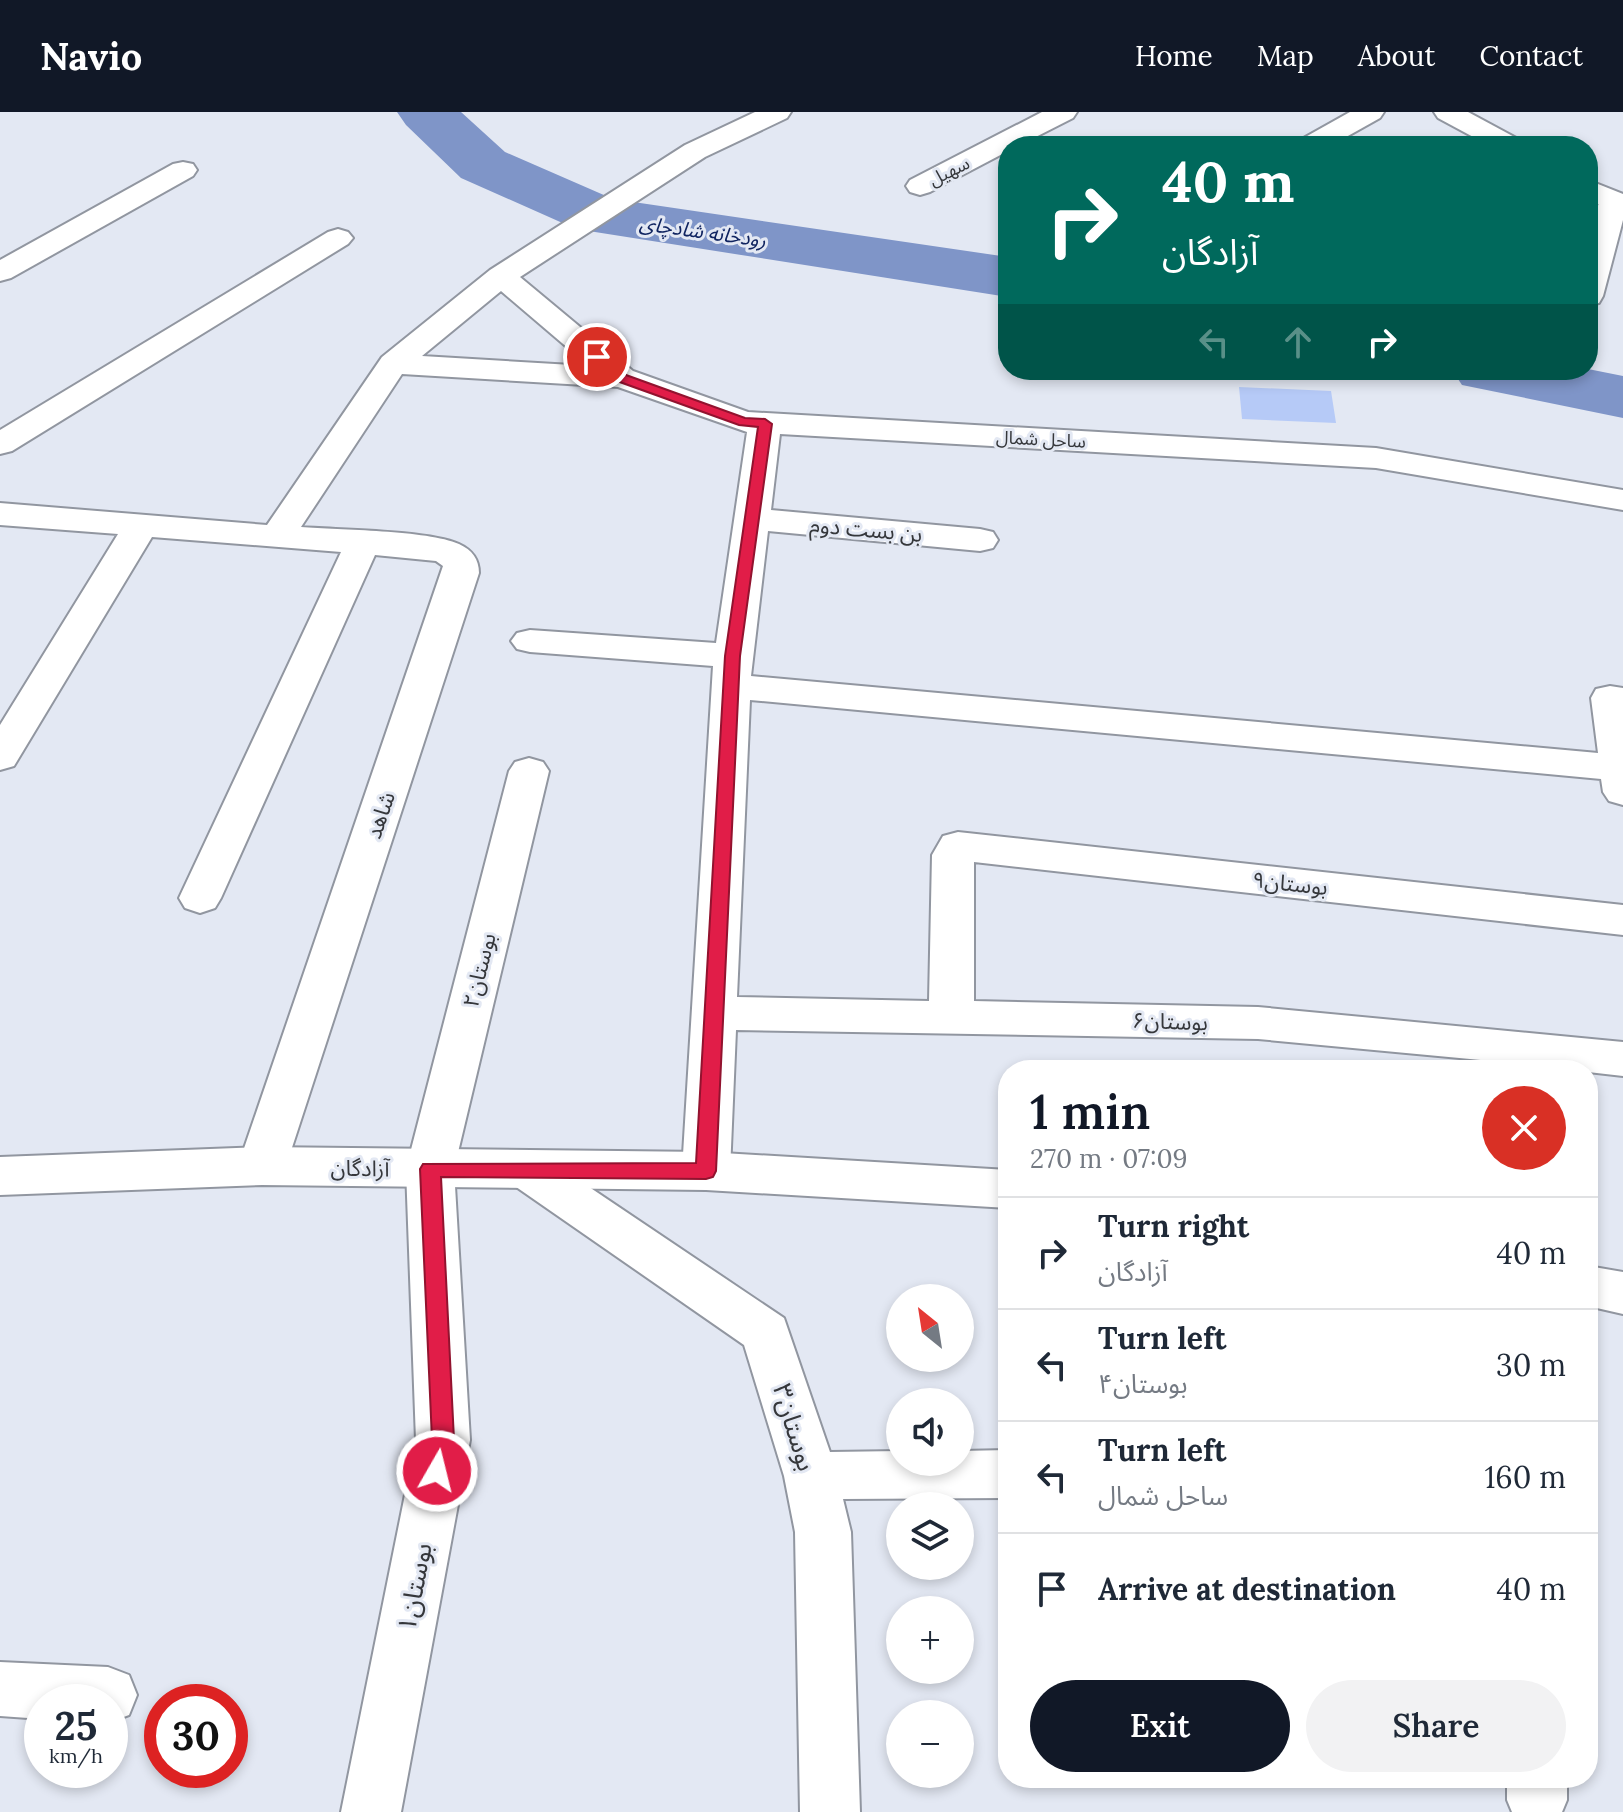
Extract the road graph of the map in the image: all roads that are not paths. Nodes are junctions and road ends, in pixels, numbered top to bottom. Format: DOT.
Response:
graph roads {
  1 [pos="777,112"];
  2 [pos="1063,112"];
  3 [pos="1370,112"];
  4 [pos="1448,112"];
  5 [pos="1017,136"];
  6 [pos="1328,136"];
  7 [pos="1492,136"];
  8 [pos="998,146"];
  9 [pos="183,170"];
  10 [pos="920,186"];
  11 [pos="1608,199"];
  12 [pos="338,238"];
  13 [pos="1598,250"];
  14 [pos="0,272"];
  15 [pos="501,276"];
  16 [pos="393,364"];
  17 [pos="622,378"];
  18 [pos="765,424"];
  19 [pos="0,444"];
  20 [pos="1623,500"];
  21 [pos="0,514"];
  22 [pos="752,519"];
  23 [pos="141,526"];
  24 [pos="276,538"];
  25 [pos="980,540"];
  26 [pos="362,544"];
  27 [pos="530,641"];
  28 [pos="732,671"];
  29 [pos="1616,699"];
  30 [pos="0,757"];
  31 [pos="529,771"];
  32 [pos="1620,780"];
  33 [pos="200,898"];
  34 [pos="1623,920"];
  35 [pos="715,1013"];
  36 [pos="951,1015"];
  37 [pos="1623,1059"];
  38 [pos="262,1166"];
  39 [pos="430,1169"];
  40 [pos="526,1169"];
  41 [pos="706,1171"];
  42 [pos="2,1181"];
  43 [pos="998,1188"];
  44 [pos="1598,1288"];
  45 [pos="1623,1293"];
  46 [pos="998,1474"];
  47 [pos="811,1476"];
  48 [pos="0,1689"];
  49 [pos="24,1690"];
  50 [pos="371,1812"];
  51 [pos="830,1812"];
  1 -- 15 [label="street"];
  2 -- 5 [label="street, سهیل"];
  3 -- 6 [label="street"];
  4 -- 7 [label="street"];
  8 -- 10 [label="street, سهیل"];
  9 -- 14 [label="street"];
  11 -- 13 [label="street"];
  12 -- 19 [label="street"];
  15 -- 16 [label="street"];
  15 -- 17 [label="street, ساحل شمال"];
  16 -- 17 [label="street"];
  16 -- 24 [label="street"];
  17 -- 18 [label="street, ساحل شمال"];
  18 -- 20 [label="street, ساحل شمال"];
  18 -- 22 [label="street"];
  21 -- 23 [label="street"];
  22 -- 25 [label="street, بن بست دوم"];
  22 -- 28 [label="street"];
  23 -- 24 [label="street"];
  23 -- 30 [label="street"];
  24 -- 26 [label="street"];
  26 -- 33 [label="street"];
  26 -- 38 [label="street, شاهد"];
  27 -- 28 [label="street"];
  28 -- 32 [label="street"];
  28 -- 35 [label="street"];
  29 -- 32 [label="street"];
  31 -- 39 [label="street, بوستان۲"];
  34 -- 36 [label="street, بوستان۹"];
  35 -- 36 [label="street, بوستان۶"];
  35 -- 41 [label="street"];
  36 -- 37 [label="street, بوستان۶"];
  38 -- 39 [label="street, آزادگان"];
  38 -- 42 [label="street, آزادگان"];
  39 -- 40 [label="street, آزادگان"];
  39 -- 50 [label="street, بوستان۱"];
  40 -- 41 [label="street, آزادگان"];
  40 -- 47 [label="street, بوستان۳"];
  41 -- 43 [label="street, آزادگان"];
  44 -- 45 [label="street"];
  46 -- 47 [label="street"];
  47 -- 51 [label="street, بوستان۳"];
  48 -- 49 [label="street"];
}
